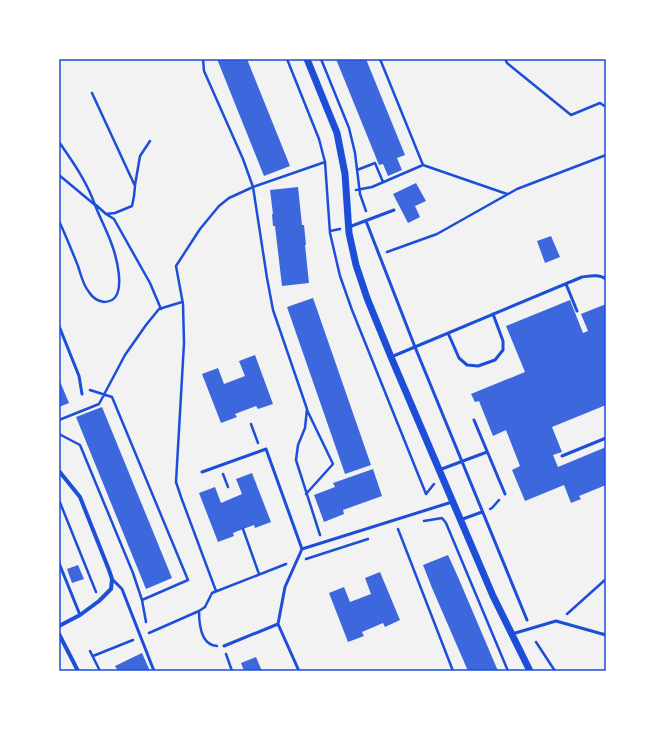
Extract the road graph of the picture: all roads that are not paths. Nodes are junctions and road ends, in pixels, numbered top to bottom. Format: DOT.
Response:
graph roads {
  1 [pos="307,59"];
  2 [pos="394,210"];
  3 [pos="366,221"];
  4 [pos="349,227"];
  5 [pos="606,279"];
  6 [pos="566,284"];
  7 [pos="577,311"];
  8 [pos="493,314"];
  9 [pos="59,326"];
  10 [pos="448,333"];
  11 [pos="415,347"];
  12 [pos="391,357"];
  13 [pos="82,394"];
  14 [pos="474,420"];
  15 [pos="606,438"];
  16 [pos="487,452"];
  17 [pos="562,456"];
  18 [pos="461,461"];
  19 [pos="439,470"];
  20 [pos="59,471"];
  21 [pos="202,472"];
  22 [pos="504,494"];
  23 [pos="452,502"];
  24 [pos="482,512"];
  25 [pos="460,520"];
  26 [pos="302,549"];
  27 [pos="59,563"];
  28 [pos="112,578"];
  29 [pos="80,615"];
  30 [pos="527,620"];
  31 [pos="278,624"];
  32 [pos="59,626"];
  33 [pos="59,634"];
  34 [pos="512,634"];
  35 [pos="606,635"];
  36 [pos="224,646"];
  37 [pos="78,671"];
  38 [pos="154,671"];
  39 [pos="299,671"];
  40 [pos="530,671"];
  1 -- 4 [label="street"];
  2 -- 3 [label="lane"];
  3 -- 4 [label="lane"];
  3 -- 11 [label="lane"];
  4 -- 12 [label="street"];
  5 -- 6 [label="lane"];
  6 -- 7 [label="lane"];
  6 -- 8 [label="lane"];
  8 -- 10 [label="lane"];
  8 -- 10 [label="lane"];
  9 -- 13 [label="lane"];
  10 -- 11 [label="lane"];
  11 -- 12 [label="lane"];
  11 -- 18 [label="lane"];
  12 -- 19 [label="street"];
  14 -- 16 [label="lane"];
  15 -- 17 [label="lane"];
  16 -- 18 [label="lane"];
  16 -- 22 [label="lane"];
  18 -- 19 [label="lane"];
  18 -- 24 [label="lane"];
  19 -- 23 [label="street"];
  20 -- 28 [label="street"];
  21 -- 26 [label="lane"];
  23 -- 25 [label="street"];
  23 -- 26 [label="lane"];
  24 -- 25 [label="lane"];
  24 -- 30 [label="lane"];
  25 -- 34 [label="street"];
  26 -- 31 [label="lane"];
  27 -- 29 [label="lane"];
  28 -- 29 [label="street"];
  28 -- 38 [label="lane"];
  29 -- 32 [label="street"];
  31 -- 36 [label="lane"];
  31 -- 39 [label="lane"];
  33 -- 37 [label="street"];
  34 -- 35 [label="lane"];
  34 -- 40 [label="street"];
}
